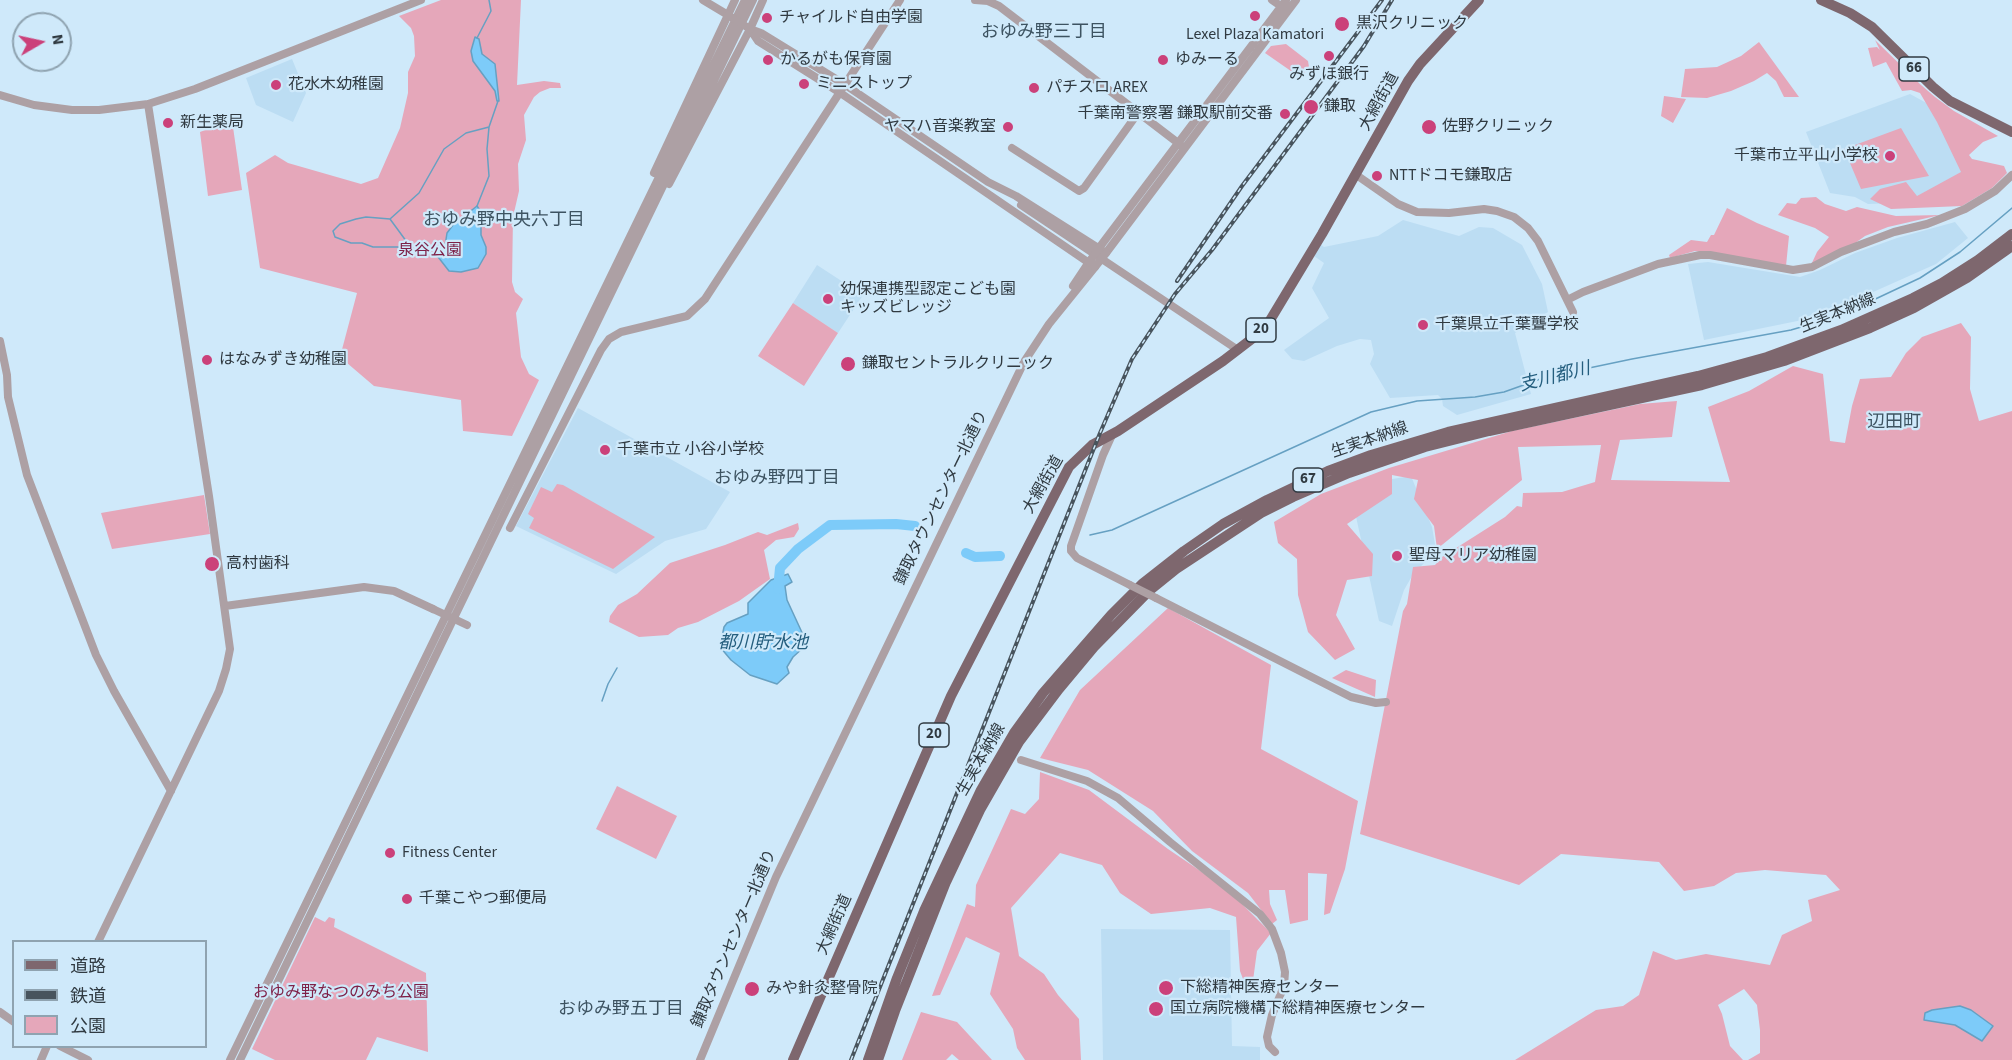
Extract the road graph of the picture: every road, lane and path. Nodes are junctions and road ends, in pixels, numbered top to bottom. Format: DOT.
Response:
graph roads {
  1 [pos="421,0"];
  2 [pos="703,0"];
  3 [pos="735,0"];
  4 [pos="745,0"];
  5 [pos="753,0"];
  6 [pos="763,0"];
  7 [pos="900,0"];
  8 [pos="975,0"];
  9 [pos="1272,0"];
  10 [pos="1296,0"];
  11 [pos="1479,0"];
  12 [pos="1821,0"];
  13 [pos="1285,6"];
  14 [pos="728,15"];
  15 [pos="750,29"];
  16 [pos="841,88"];
  17 [pos="0,95"];
  18 [pos="147,104"];
  19 [pos="1138,113"];
  20 [pos="2012,132"];
  21 [pos="1181,145"];
  22 [pos="1012,148"];
  23 [pos="1355,174"];
  24 [pos="2012,175"];
  25 [pos="978,185"];
  26 [pos="1004,190"];
  27 [pos="657,199"];
  28 [pos="640,214"];
  29 [pos="1045,222"];
  30 [pos="2012,234"];
  31 [pos="2012,246"];
  32 [pos="1102,250"];
  33 [pos="1092,265"];
  34 [pos="1567,300"];
  35 [pos="1574,312"];
  36 [pos="0,341"];
  37 [pos="1238,350"];
  38 [pos="1112,435"];
  39 [pos="510,528"];
  40 [pos="225,606"];
  41 [pos="467,625"];
  42 [pos="1386,702"];
  43 [pos="1021,760"];
  44 [pos="171,791"];
  45 [pos="99,940"];
  46 [pos="62,1048"];
  47 [pos="1275,1052"];
  48 [pos="88,1060"];
  49 [pos="230,1060"];
  50 [pos="240,1060"];
  51 [pos="700,1060"];
  52 [pos="793,1060"];
  53 [pos="868,1060"];
  54 [pos="878,1060"];
  1 -- 18 [label="street"];
  2 -- 14 [label="street"];
  3 -- 14 [label="street"];
  4 -- 28 [label="street"];
  5 -- 27 [label="street"];
  6 -- 15 [label="street"];
  7 -- 16 [label="street"];
  8 -- 19 [label="street"];
  9 -- 13 [label="street"];
  10 -- 13 [label="street"];
  11 -- 23 [label="main road, 大網街道 / 20"];
  12 -- 20 [label="main road, 66"];
  13 -- 21 [label="street"];
  14 -- 15 [label="street, bridge"];
  14 -- 28 [label="street"];
  15 -- 16 [label="street"];
  15 -- 27 [label="street"];
  16 -- 25 [label="street"];
  16 -- 26 [label="street"];
  16 -- 39 [label="street"];
  17 -- 18 [label="street"];
  18 -- 40 [label="street"];
  19 -- 21 [label="street"];
  19 -- 22 [label="street"];
  21 -- 32 [label="street"];
  23 -- 34 [label="street"];
  23 -- 37 [label="main road, 大網街道 / 20"];
  24 -- 34 [label="street"];
  25 -- 29 [label="street"];
  25 -- 33 [label="street"];
  26 -- 29 [label="street"];
  26 -- 32 [label="street"];
  27 -- 50 [label="street"];
  28 -- 49 [label="street"];
  29 -- 37 [label="street"];
  30 -- 53 [label="main road, 生実本納線 / 67"];
  31 -- 54 [label="main road, 生実本納線 / 67"];
  32 -- 33 [label="street, bridge"];
  33 -- 51 [label="street, 鎌取タウンセンター北通り"];
  34 -- 35 [label="street"];
  36 -- 44 [label="street"];
  37 -- 38 [label="main road, 大網街道 / 20"];
  38 -- 42 [label="street, bridge"];
  38 -- 52 [label="main road, 大網街道 / 20"];
  40 -- 41 [label="street, bridge"];
  40 -- 44 [label="street"];
  43 -- 47 [label="street"];
  44 -- 45 [label="street"];
  46 -- 48 [label="street"];
}
